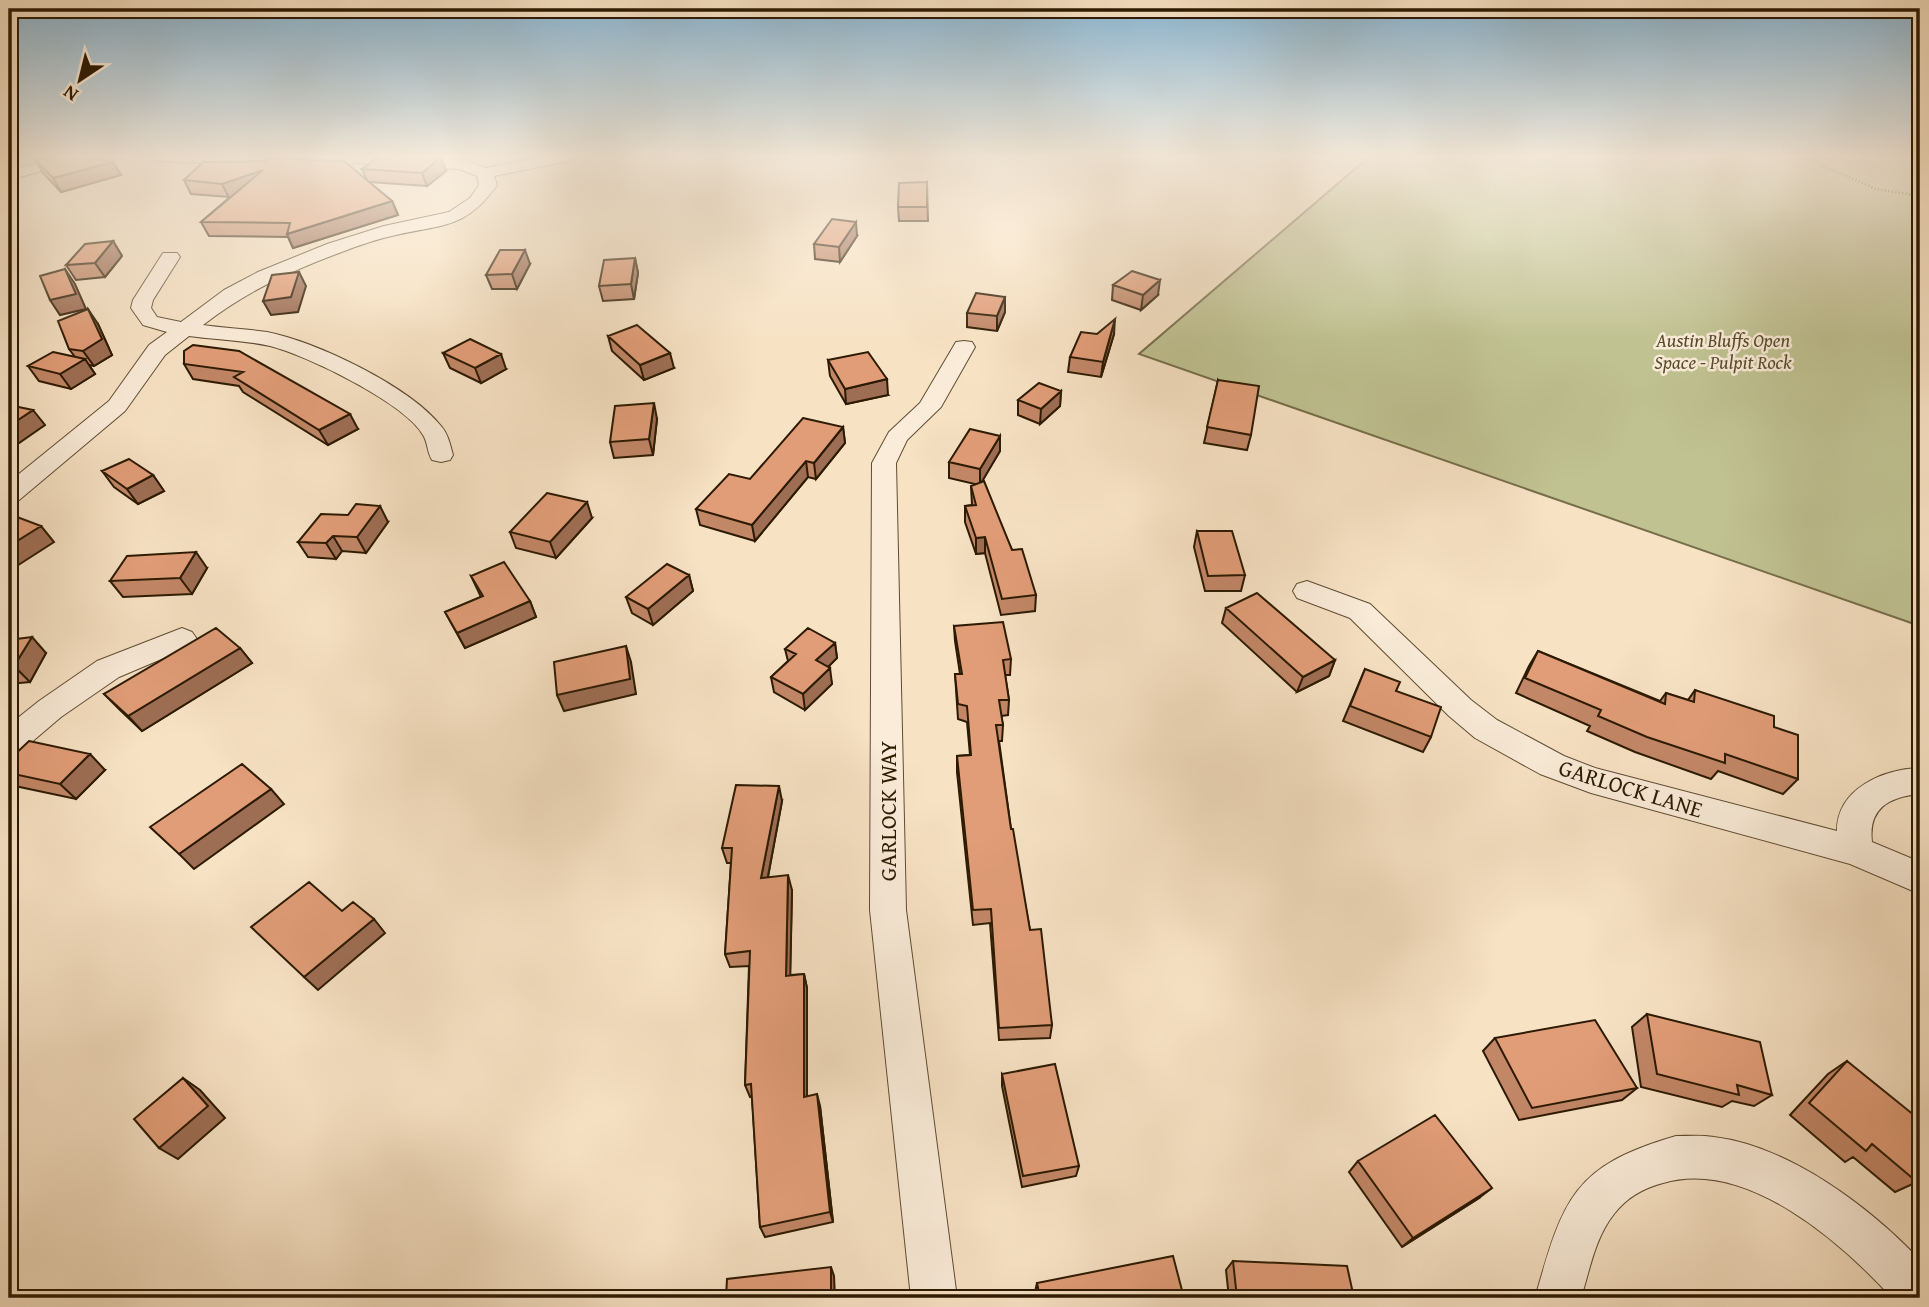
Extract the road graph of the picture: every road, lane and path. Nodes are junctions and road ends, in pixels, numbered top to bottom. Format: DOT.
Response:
graph roads {
  1 [pos="448,217"];
  2 [pos="170,257"];
  3 [pos="183,328"];
  4 [pos="964,347"];
  5 [pos="441,455"];
  6 [pos="9,495"];
  7 [pos="1307,591"];
  8 [pos="182,639"];
  9 [pos="9,743"];
  10 [pos="1920,781"];
  11 [pos="1856,851"];
  12 [pos="1920,878"];
  13 [pos="1920,1294"];
  14 [pos="934,1298"];
  15 [pos="1558,1298"];
  1 -- 3 [label="street"];
  2 -- 3 [label="street"];
  3 -- 5 [label="street"];
  3 -- 6 [label="street"];
  4 -- 14 [label="street, GARLOCK WAY"];
  7 -- 11 [label="street, GARLOCK LANE"];
  8 -- 9 [label="street"];
  10 -- 11 [label="street"];
  11 -- 12 [label="street, GARLOCK LANE"];
  13 -- 15 [label="street"];
}
